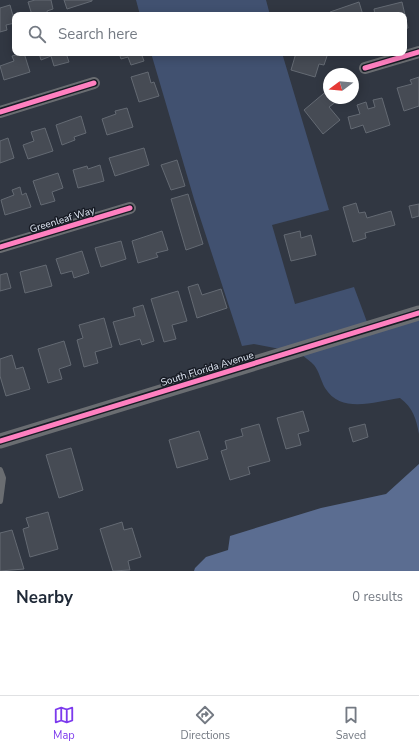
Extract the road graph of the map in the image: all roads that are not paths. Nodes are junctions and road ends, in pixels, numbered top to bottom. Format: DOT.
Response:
graph roads {
  1 [pos="419,52"];
  2 [pos="407,55"];
  3 [pos="405,56"];
  4 [pos="364,68"];
  5 [pos="94,83"];
  6 [pos="0,112"];
  7 [pos="130,208"];
  8 [pos="0,248"];
  9 [pos="419,313"];
  10 [pos="0,441"];
  11 [pos="0,470"];
  12 [pos="0,501"];
  1 -- 2 [label="street"];
  3 -- 4 [label="street"];
  5 -- 6 [label="street"];
  7 -- 8 [label="street, Greenleaf Way"];
  9 -- 10 [label="street, South Florida Avenue"];
  11 -- 12 [label="lane"];
}
